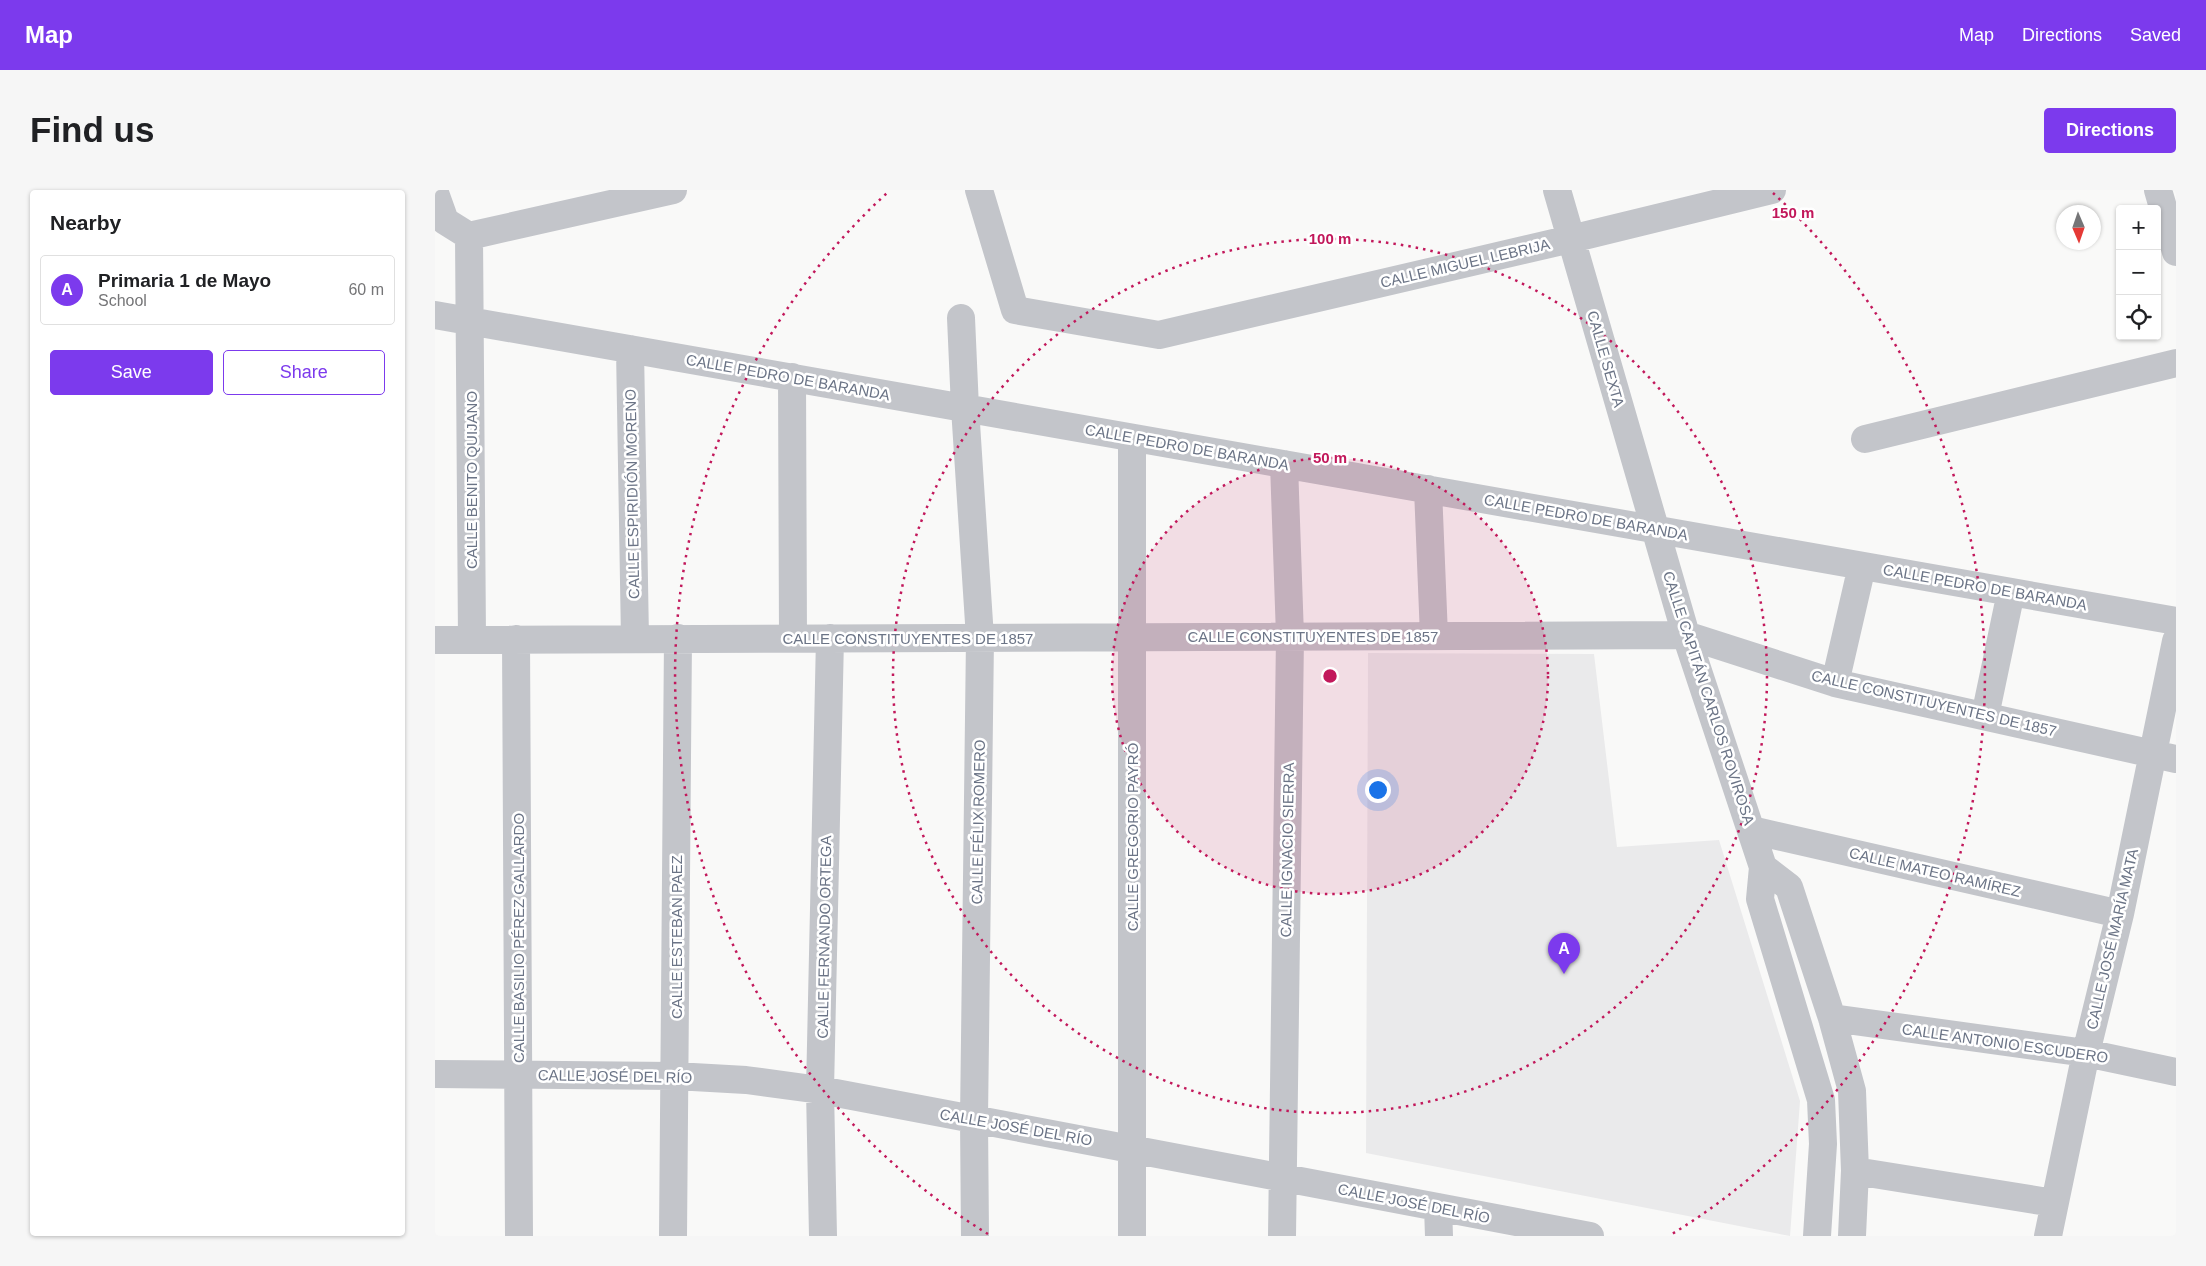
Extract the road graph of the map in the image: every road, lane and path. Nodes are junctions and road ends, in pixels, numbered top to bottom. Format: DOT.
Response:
graph roads {
  1 [pos="673,190"];
  2 [pos="979,190"];
  3 [pos="1557,190"];
  4 [pos="1772,190"];
  5 [pos="2158,190"];
  6 [pos="435,194"];
  7 [pos="469,236"];
  8 [pos="1571,239"];
  9 [pos="2176,252"];
  10 [pos="435,315"];
  11 [pos="961,318"];
  12 [pos="470,321"];
  13 [pos="630,349"];
  14 [pos="2176,363"];
  15 [pos="791,378"];
  16 [pos="965,408"];
  17 [pos="1132,438"];
  18 [pos="1865,439"];
  19 [pos="1284,464"];
  20 [pos="1429,489"];
  21 [pos="1656,528"];
  22 [pos="1862,566"];
  23 [pos="2011,592"];
  24 [pos="2176,621"];
  25 [pos="1686,635"];
  26 [pos="1290,636"];
  27 [pos="1435,636"];
  28 [pos="1132,637"];
  29 [pos="678,638"];
  30 [pos="793,638"];
  31 [pos="829,638"];
  32 [pos="980,638"];
  33 [pos="472,639"];
  34 [pos="516,639"];
  35 [pos="635,639"];
  36 [pos="435,640"];
  37 [pos="2176,641"];
  38 [pos="1835,683"];
  39 [pos="1985,716"];
  40 [pos="2164,756"];
  41 [pos="1751,830"];
  42 [pos="1763,867"];
  43 [pos="2120,914"];
  44 [pos="1832,1018"];
  45 [pos="2086,1053"];
  46 [pos="2176,1072"];
  47 [pos="435,1074"];
  48 [pos="519,1075"];
  49 [pos="675,1076"];
  50 [pos="820,1090"];
  51 [pos="974,1119"];
  52 [pos="1133,1149"];
  53 [pos="1855,1171"];
  54 [pos="1281,1178"];
  55 [pos="2054,1203"];
  56 [pos="1438,1207"];
  57 [pos="519,1236"];
  58 [pos="673,1236"];
  59 [pos="823,1236"];
  60 [pos="975,1236"];
  61 [pos="1133,1236"];
  62 [pos="1282,1236"];
  63 [pos="1439,1236"];
  64 [pos="1591,1236"];
  65 [pos="1817,1236"];
  66 [pos="1852,1236"];
  67 [pos="2048,1236"];
  1 -- 7 [label="street"];
  2 -- 8 [label="street, CALLE MIGUEL LEBRIJA"];
  3 -- 8 [label="street, CALLE SEXTA"];
  4 -- 8 [label="street, CALLE MIGUEL LEBRIJA"];
  5 -- 9 [label="street"];
  6 -- 7 [label="street"];
  7 -- 12 [label="street, CALLE BENITO QUIJANO"];
  8 -- 21 [label="street, CALLE SEXTA"];
  10 -- 12 [label="street, CALLE PEDRO DE BARANDA"];
  11 -- 16 [label="street, CALLE FÉLIX ROMERO"];
  12 -- 13 [label="street, CALLE PEDRO DE BARANDA"];
  12 -- 33 [label="street, CALLE BENITO QUIJANO"];
  13 -- 15 [label="street, CALLE PEDRO DE BARANDA"];
  13 -- 35 [label="street, CALLE ESPIRIDIÓN MORENO"];
  14 -- 18 [label="street"];
  15 -- 16 [label="street, CALLE PEDRO DE BARANDA"];
  15 -- 30 [label="street"];
  16 -- 17 [label="street, CALLE PEDRO DE BARANDA"];
  16 -- 32 [label="street, CALLE FÉLIX ROMERO"];
  17 -- 19 [label="street, CALLE PEDRO DE BARANDA"];
  17 -- 28 [label="street, CALLE GREGORIO PAYRÓ"];
  19 -- 20 [label="street, CALLE PEDRO DE BARANDA"];
  19 -- 26 [label="street, CALLE IGNACIO SIERRA"];
  20 -- 21 [label="street, CALLE PEDRO DE BARANDA"];
  20 -- 27 [label="street"];
  21 -- 22 [label="street, CALLE PEDRO DE BARANDA"];
  21 -- 25 [label="street, CALLE CAPITÁN CARLOS ROVIROSA"];
  22 -- 23 [label="street, CALLE PEDRO DE BARANDA"];
  22 -- 38 [label="street"];
  23 -- 24 [label="street, CALLE PEDRO DE BARANDA"];
  23 -- 39 [label="street"];
  25 -- 27 [label="street, CALLE CONSTITUYENTES DE 1857"];
  25 -- 38 [label="street, CALLE CONSTITUYENTES DE 1857"];
  25 -- 41 [label="street, CALLE CAPITÁN CARLOS ROVIROSA"];
  26 -- 27 [label="street, CALLE CONSTITUYENTES DE 1857"];
  26 -- 28 [label="street, CALLE CONSTITUYENTES DE 1857"];
  26 -- 54 [label="street, CALLE IGNACIO SIERRA"];
  28 -- 32 [label="street, CALLE CONSTITUYENTES DE 1857"];
  28 -- 52 [label="street, CALLE GREGORIO PAYRÓ"];
  29 -- 30 [label="street, CALLE CONSTITUYENTES DE 1857"];
  29 -- 35 [label="street, CALLE CONSTITUYENTES DE 1857"];
  29 -- 49 [label="street, CALLE ESTEBAN PAEZ"];
  30 -- 31 [label="street, CALLE CONSTITUYENTES DE 1857"];
  31 -- 32 [label="street, CALLE CONSTITUYENTES DE 1857"];
  31 -- 50 [label="street, CALLE FERNANDO ORTEGA"];
  32 -- 51 [label="street, CALLE FÉLIX ROMERO"];
  33 -- 34 [label="street, CALLE CONSTITUYENTES DE 1857"];
  33 -- 36 [label="street, CALLE CONSTITUYENTES DE 1857"];
  34 -- 35 [label="street, CALLE CONSTITUYENTES DE 1857"];
  34 -- 48 [label="street, CALLE BASILIO PÉREZ GALLARDO"];
  37 -- 40 [label="street, CALLE JOSÉ MARÍA MATA"];
  38 -- 39 [label="street, CALLE CONSTITUYENTES DE 1857"];
  39 -- 40 [label="street, CALLE CONSTITUYENTES DE 1857"];
  40 -- 43 [label="street, CALLE JOSÉ MARÍA MATA"];
  41 -- 42 [label="street, CALLE CAPITÁN CARLOS ROVIROSA"];
  41 -- 43 [label="street, CALLE MATEO RAMÍREZ"];
  42 -- 44 [label="street"];
  42 -- 65 [label="street, CALLE CAPITÁN CARLOS ROVIROSA"];
  43 -- 45 [label="street, CALLE JOSÉ MARÍA MATA"];
  44 -- 45 [label="street, CALLE ANTONIO ESCUDERO"];
  44 -- 53 [label="street"];
  45 -- 46 [label="street, CALLE ANTONIO ESCUDERO"];
  45 -- 55 [label="street, CALLE JOSÉ MARÍA MATA"];
  47 -- 48 [label="street, CALLE JOSÉ DEL RÍO"];
  48 -- 49 [label="street, CALLE JOSÉ DEL RÍO"];
  48 -- 57 [label="street, CALLE BASILIO PÉREZ GALLARDO"];
  49 -- 50 [label="street, CALLE JOSÉ DEL RÍO"];
  49 -- 58 [label="street, CALLE ESTEBAN PAEZ"];
  50 -- 51 [label="street, CALLE JOSÉ DEL RÍO"];
  50 -- 59 [label="street, CALLE FERNANDO ORTEGA"];
  51 -- 52 [label="street, CALLE JOSÉ DEL RÍO"];
  51 -- 60 [label="street, CALLE FÉLIX ROMERO"];
  52 -- 54 [label="street, CALLE JOSÉ DEL RÍO"];
  52 -- 61 [label="street, CALLE GREGORIO PAYRÓ"];
  53 -- 55 [label="street"];
  53 -- 66 [label="street"];
  54 -- 56 [label="street, CALLE JOSÉ DEL RÍO"];
  54 -- 62 [label="street, CALLE IGNACIO SIERRA"];
  55 -- 67 [label="street, CALLE JOSÉ MARÍA MATA"];
  56 -- 63 [label="street"];
  56 -- 64 [label="street, CALLE JOSÉ DEL RÍO"];
}
